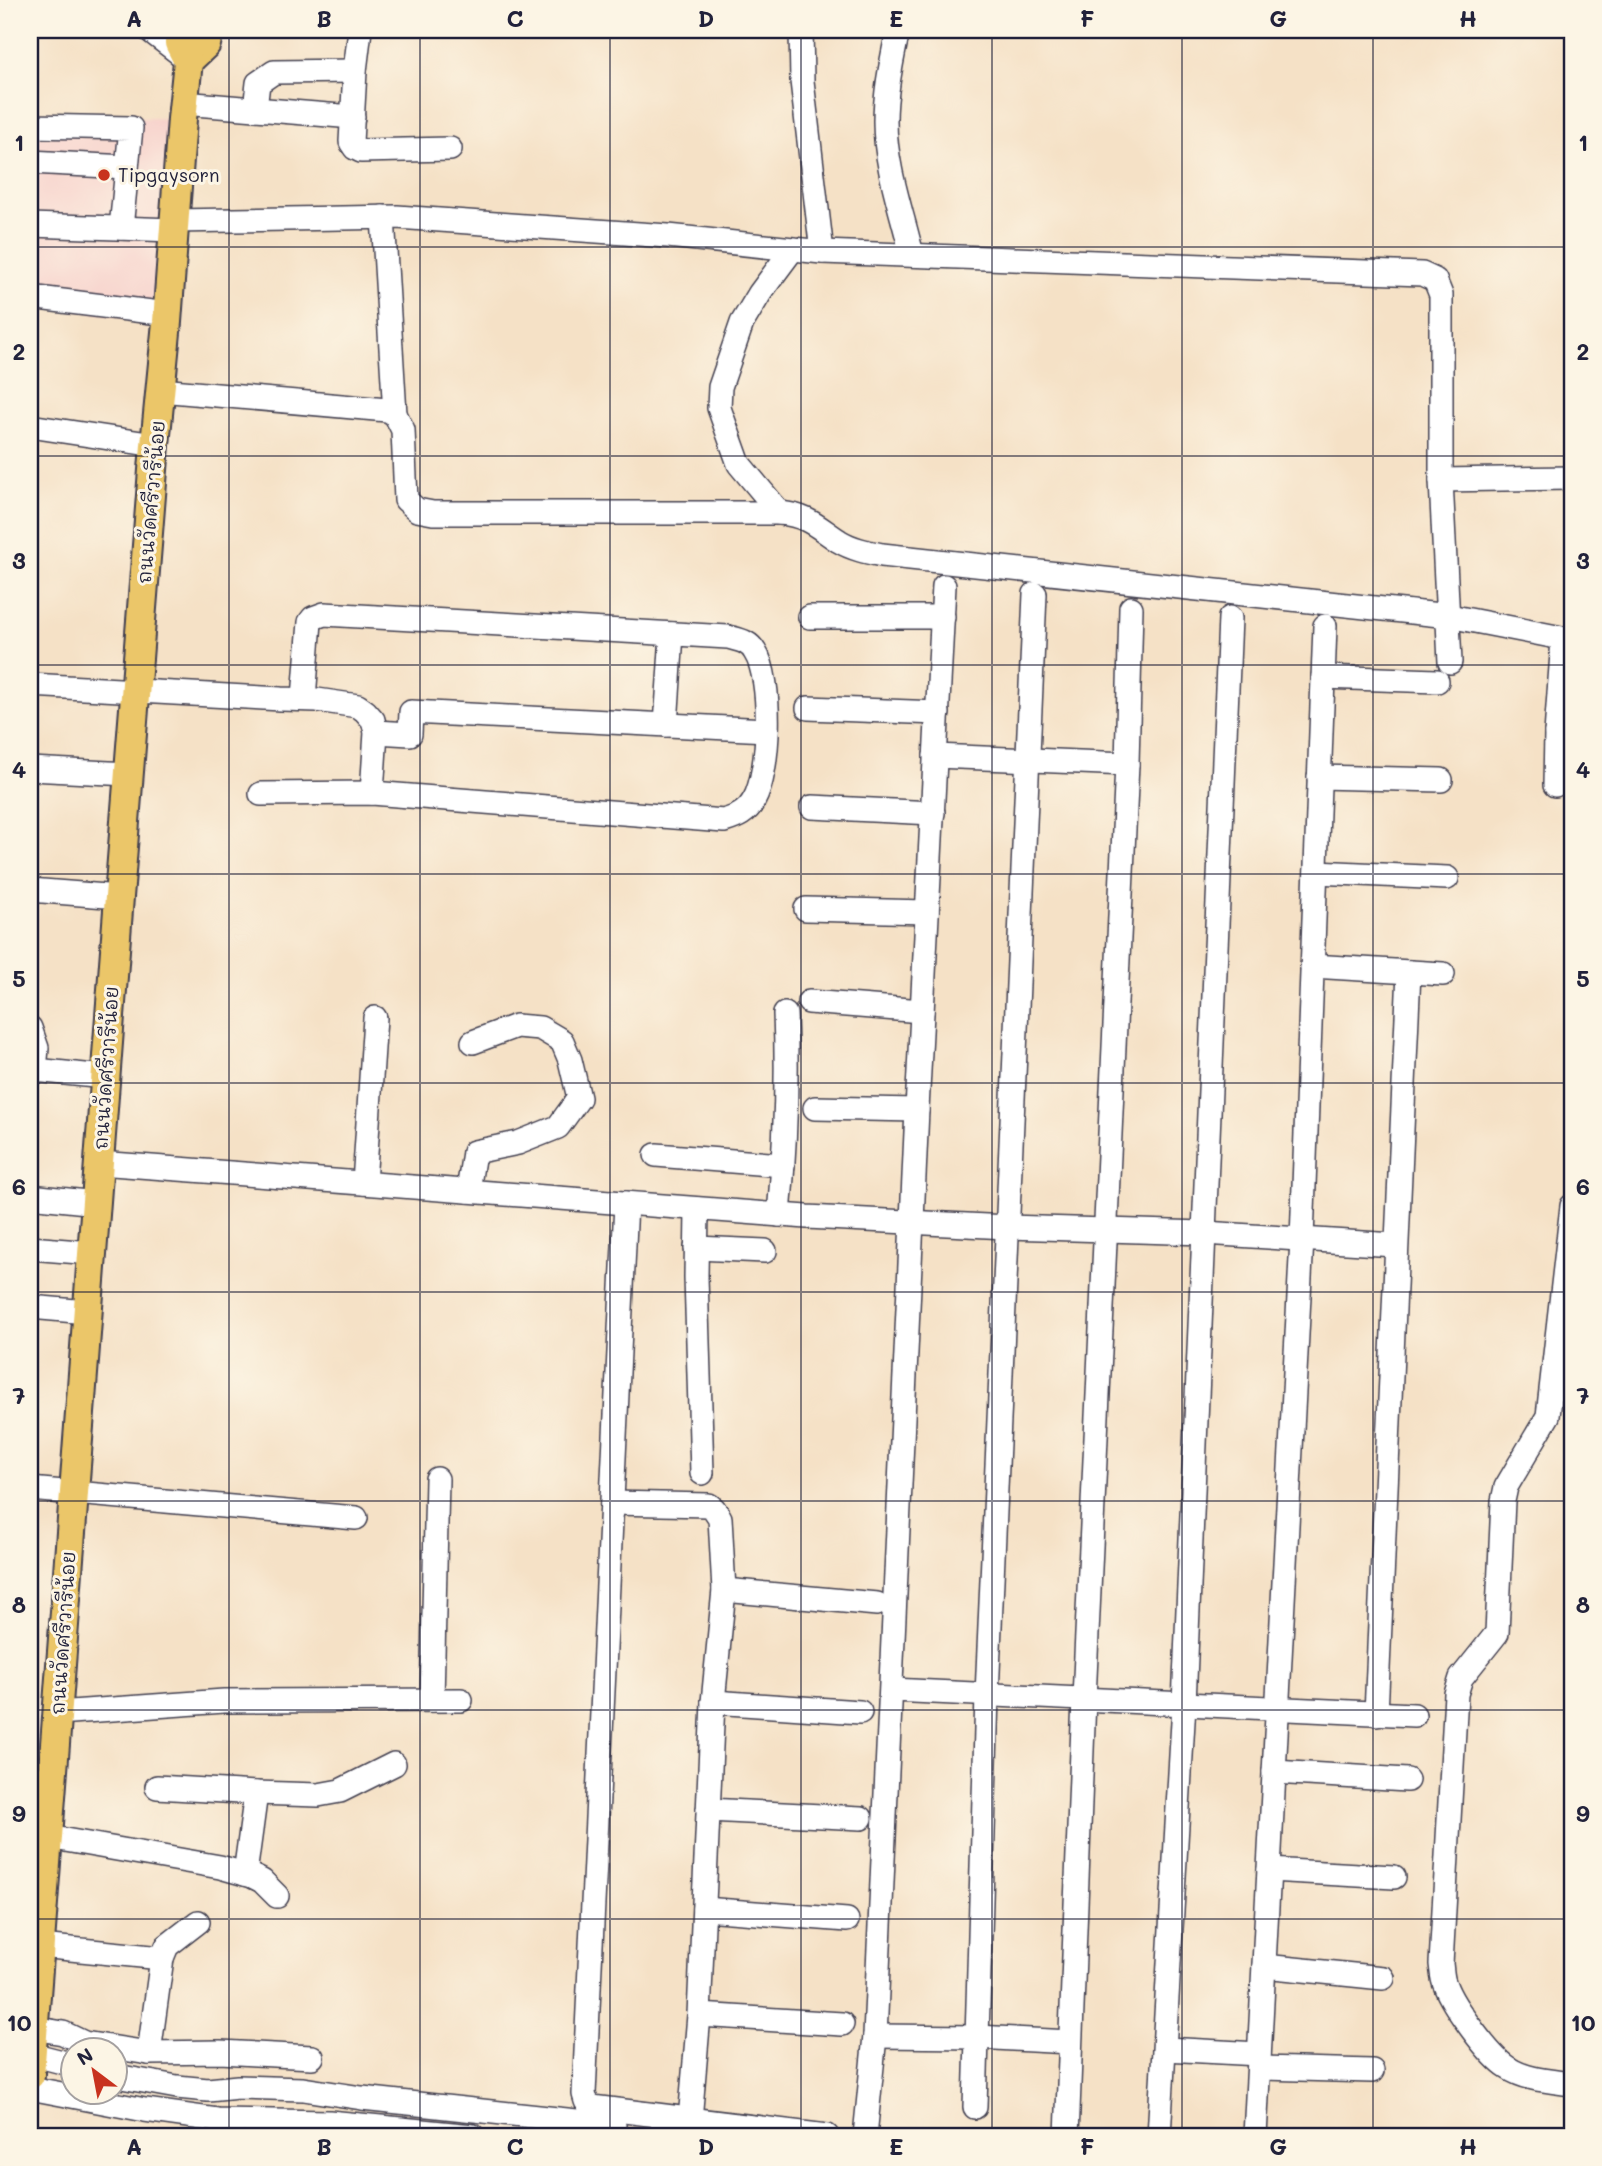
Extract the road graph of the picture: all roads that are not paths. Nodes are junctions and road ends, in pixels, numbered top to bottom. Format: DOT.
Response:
graph roads {
  1 [pos="149,30"];
  2 [pos="180,30"];
  3 [pos="209,30"];
  4 [pos="360,30"];
  5 [pos="801,30"];
  6 [pos="898,30"];
  7 [pos="188,61"];
  8 [pos="355,71"];
  9 [pos="183,103"];
  10 [pos="255,109"];
  11 [pos="353,117"];
  12 [pos="30,126"];
  13 [pos="450,149"];
  14 [pos="30,162"];
  15 [pos="127,167"];
  16 [pos="383,217"];
  17 [pos="30,225"];
  18 [pos="174,225"];
  19 [pos="121,228"];
  20 [pos="792,250"];
  21 [pos="822,252"];
  22 [pos="912,255"];
  23 [pos="30,297"];
  24 [pos="167,314"];
  25 [pos="160,390"];
  26 [pos="395,414"];
  27 [pos="30,426"];
  28 [pos="155,445"];
  29 [pos="1572,478"];
  30 [pos="1441,480"];
  31 [pos="780,513"];
  32 [pos="944,586"];
  33 [pos="1035,594"];
  34 [pos="1131,608"];
  35 [pos="1449,616"];
  36 [pos="810,617"];
  37 [pos="943,617"];
  38 [pos="1230,618"];
  39 [pos="1325,626"];
  40 [pos="672,634"];
  41 [pos="1568,640"];
  42 [pos="1323,677"];
  43 [pos="1566,680"];
  44 [pos="30,685"];
  45 [pos="136,691"];
  46 [pos="304,698"];
  47 [pos="808,708"];
  48 [pos="938,713"];
  49 [pos="666,725"];
  50 [pos="767,730"];
  51 [pos="376,732"];
  52 [pos="1564,735"];
  53 [pos="935,756"];
  54 [pos="1028,761"];
  55 [pos="1127,764"];
  56 [pos="30,769"];
  57 [pos="129,774"];
  58 [pos="1319,777"];
  59 [pos="1441,780"];
  60 [pos="1555,785"];
  61 [pos="372,793"];
  62 [pos="261,794"];
  63 [pos="812,807"];
  64 [pos="933,813"];
  65 [pos="1316,872"];
  66 [pos="1447,878"];
  67 [pos="30,890"];
  68 [pos="119,897"];
  69 [pos="806,909"];
  70 [pos="927,912"];
  71 [pos="1312,966"];
  72 [pos="1409,972"];
  73 [pos="1443,974"];
  74 [pos="810,1002"];
  75 [pos="922,1011"];
  76 [pos="785,1014"];
  77 [pos="375,1018"];
  78 [pos="30,1028"];
  79 [pos="473,1042"];
  80 [pos="32,1070"];
  81 [pos="105,1077"];
  82 [pos="815,1108"];
  83 [pos="917,1110"];
  84 [pos="656,1155"];
  85 [pos="99,1163"];
  86 [pos="783,1165"];
  87 [pos="364,1183"];
  88 [pos="468,1191"];
  89 [pos="30,1196"];
  90 [pos="96,1203"];
  91 [pos="626,1203"];
  92 [pos="1572,1206"];
  93 [pos="697,1209"];
  94 [pos="779,1215"];
  95 [pos="912,1224"];
  96 [pos="1007,1227"];
  97 [pos="1106,1230"];
  98 [pos="1204,1233"];
  99 [pos="1303,1239"];
  100 [pos="1395,1245"];
  101 [pos="30,1248"];
  102 [pos="696,1248"];
  103 [pos="765,1251"];
  104 [pos="92,1253"];
  105 [pos="30,1307"];
  106 [pos="87,1312"];
  107 [pos="702,1473"];
  108 [pos="438,1479"];
  109 [pos="30,1489"];
  110 [pos="74,1493"];
  111 [pos="612,1503"];
  112 [pos="356,1518"];
  113 [pos="724,1590"];
  114 [pos="877,1604"];
  115 [pos="892,1690"];
  116 [pos="987,1695"];
  117 [pos="1084,1699"];
  118 [pos="432,1700"];
  119 [pos="461,1700"];
  120 [pos="713,1702"];
  121 [pos="1184,1704"];
  122 [pos="1278,1708"];
  123 [pos="57,1713"];
  124 [pos="860,1713"];
  125 [pos="1376,1714"];
  126 [pos="1414,1715"];
  127 [pos="394,1764"];
  128 [pos="1274,1772"];
  129 [pos="1407,1780"];
  130 [pos="157,1787"];
  131 [pos="256,1793"];
  132 [pos="708,1810"];
  133 [pos="861,1818"];
  134 [pos="42,1827"];
  135 [pos="1269,1870"];
  136 [pos="245,1874"];
  137 [pos="1394,1877"];
  138 [pos="277,1896"];
  139 [pos="704,1909"];
  140 [pos="848,1920"];
  141 [pos="198,1922"];
  142 [pos="35,1946"];
  143 [pos="162,1958"];
  144 [pos="1264,1966"];
  145 [pos="1383,1978"];
  146 [pos="699,2015"];
  147 [pos="842,2024"];
  148 [pos="875,2036"];
  149 [pos="977,2037"];
  150 [pos="1070,2042"];
  151 [pos="1165,2049"];
  152 [pos="32,2052"];
  153 [pos="149,2053"];
  154 [pos="312,2057"];
  155 [pos="60,2061"];
  156 [pos="1259,2061"];
  157 [pos="1371,2071"];
  158 [pos="130,2079"];
  159 [pos="1572,2084"];
  160 [pos="30,2088"];
  161 [pos="975,2107"];
  162 [pos="693,2128"];
  163 [pos="473,2136"];
  164 [pos="827,2136"];
  165 [pos="865,2136"];
  166 [pos="1067,2136"];
  167 [pos="1159,2136"];
  168 [pos="1255,2136"];
  1 -- 7 [label="street"];
  2 -- 7 [label="main road, ถนนวัดศรีวารีน้อย"];
  3 -- 7 [label="main road, ถนนวัดศรีวารีน้อย"];
  4 -- 8 [label="street"];
  5 -- 21 [label="street"];
  6 -- 22 [label="street"];
  7 -- 9 [label="main road, ถนนวัดศรีวารีน้อย"];
  8 -- 10 [label="street"];
  8 -- 11 [label="street"];
  9 -- 10 [label="street"];
  9 -- 18 [label="main road, ถนนวัดศรีวารีน้อย"];
  10 -- 11 [label="street"];
  11 -- 13 [label="street"];
  12 -- 15 [label="street"];
  14 -- 15 [label="street"];
  15 -- 19 [label="street"];
  16 -- 18 [label="street"];
  16 -- 20 [label="street"];
  16 -- 26 [label="street"];
  17 -- 19 [label="street"];
  18 -- 19 [label="street"];
  18 -- 24 [label="main road, ถนนวัดศรีวารีน้อย"];
  20 -- 21 [label="street"];
  20 -- 31 [label="street"];
  21 -- 22 [label="street"];
  22 -- 30 [label="street"];
  23 -- 24 [label="street"];
  24 -- 25 [label="main road, ถนนวัดศรีวารีน้อย"];
  25 -- 26 [label="street"];
  25 -- 28 [label="main road, ถนนวัดศรีวารีน้อย"];
  26 -- 31 [label="street"];
  27 -- 28 [label="street"];
  28 -- 45 [label="main road, ถนนวัดศรีวารีน้อย"];
  29 -- 30 [label="street"];
  30 -- 35 [label="street"];
  31 -- 35 [label="street"];
  32 -- 37 [label="street"];
  33 -- 54 [label="street"];
  34 -- 55 [label="street"];
  35 -- 41 [label="street"];
  35 -- 42 [label="street"];
  36 -- 37 [label="street"];
  37 -- 48 [label="street"];
  38 -- 98 [label="street"];
  39 -- 42 [label="street"];
  40 -- 46 [label="street"];
  40 -- 49 [label="street"];
  40 -- 50 [label="street"];
  41 -- 43 [label="street"];
  42 -- 58 [label="street"];
  43 -- 52 [label="street"];
  44 -- 45 [label="street"];
  45 -- 46 [label="street"];
  45 -- 57 [label="main road, ถนนวัดศรีวารีน้อย"];
  46 -- 51 [label="street"];
  47 -- 48 [label="street"];
  48 -- 53 [label="street"];
  49 -- 50 [label="street"];
  49 -- 51 [label="street"];
  50 -- 61 [label="street"];
  51 -- 61 [label="street"];
  52 -- 60 [label="street"];
  53 -- 54 [label="street"];
  53 -- 64 [label="street"];
  54 -- 55 [label="street"];
  54 -- 96 [label="street"];
  55 -- 97 [label="street"];
  56 -- 57 [label="street"];
  57 -- 68 [label="main road, ถนนวัดศรีวารีน้อย"];
  58 -- 59 [label="street"];
  58 -- 65 [label="street"];
  61 -- 62 [label="street"];
  63 -- 64 [label="street"];
  64 -- 70 [label="street"];
  65 -- 66 [label="street"];
  65 -- 71 [label="street"];
  67 -- 68 [label="street"];
  68 -- 81 [label="main road, ถนนวัดศรีวารีน้อย"];
  69 -- 70 [label="street"];
  70 -- 75 [label="street"];
  71 -- 72 [label="street"];
  71 -- 99 [label="street"];
  72 -- 73 [label="street"];
  72 -- 100 [label="street"];
  74 -- 75 [label="street"];
  75 -- 83 [label="street"];
  76 -- 86 [label="street"];
  77 -- 87 [label="street"];
  78 -- 80 [label="street"];
  79 -- 88 [label="street"];
  80 -- 81 [label="street"];
  81 -- 85 [label="main road, ถนนวัดศรีวารีน้อย"];
  82 -- 83 [label="street"];
  83 -- 95 [label="street"];
  84 -- 86 [label="street"];
  85 -- 87 [label="street"];
  85 -- 90 [label="main road, ถนนวัดศรีวารีน้อย"];
  86 -- 94 [label="street"];
  87 -- 88 [label="street"];
  88 -- 91 [label="street"];
  89 -- 90 [label="street"];
  90 -- 104 [label="main road, ถนนวัดศรีวารีน้อย"];
  91 -- 93 [label="street"];
  91 -- 111 [label="street"];
  92 -- 159 [label="street"];
  93 -- 94 [label="street"];
  93 -- 102 [label="street"];
  94 -- 95 [label="street"];
  95 -- 96 [label="street"];
  95 -- 115 [label="street"];
  96 -- 97 [label="street"];
  96 -- 116 [label="street"];
  97 -- 98 [label="street"];
  97 -- 117 [label="street"];
  98 -- 99 [label="street"];
  98 -- 121 [label="street"];
  99 -- 100 [label="street"];
  99 -- 122 [label="street"];
  100 -- 125 [label="street"];
  101 -- 104 [label="street"];
  102 -- 103 [label="street"];
  102 -- 107 [label="street"];
  104 -- 106 [label="main road, ถนนวัดศรีวารีน้อย"];
  105 -- 106 [label="street"];
  106 -- 110 [label="main road, ถนนวัดศรีวารีน้อย"];
  108 -- 118 [label="street"];
  109 -- 110 [label="street"];
  110 -- 112 [label="street"];
  110 -- 123 [label="main road, ถนนวัดศรีวารีน้อย"];
  111 -- 113 [label="street"];
  111 -- 162 [label="street"];
  113 -- 114 [label="street"];
  113 -- 120 [label="street"];
  115 -- 116 [label="street"];
  115 -- 148 [label="street"];
  116 -- 117 [label="street"];
  116 -- 149 [label="street"];
  117 -- 121 [label="street"];
  117 -- 150 [label="street"];
  118 -- 119 [label="street"];
  118 -- 123 [label="street"];
  120 -- 124 [label="street"];
  120 -- 132 [label="street"];
  121 -- 122 [label="street"];
  121 -- 151 [label="street"];
  122 -- 125 [label="street"];
  122 -- 128 [label="street"];
  123 -- 134 [label="main road, ถนนวัดศรีวารีน้อย"];
  125 -- 126 [label="street"];
  127 -- 131 [label="street"];
  128 -- 129 [label="street"];
  128 -- 135 [label="street"];
  130 -- 131 [label="street"];
  131 -- 136 [label="street"];
  132 -- 133 [label="street"];
  132 -- 139 [label="street"];
  134 -- 136 [label="street"];
  134 -- 142 [label="main road, ถนนวัดศรีวารีน้อย"];
  135 -- 137 [label="street"];
  135 -- 144 [label="street"];
  136 -- 138 [label="street"];
  139 -- 140 [label="street"];
  139 -- 146 [label="street"];
  141 -- 143 [label="street"];
  142 -- 143 [label="street"];
  142 -- 152 [label="main road, ถนนวัดศรีวารีน้อย"];
  143 -- 153 [label="street"];
  144 -- 145 [label="street"];
  144 -- 156 [label="street"];
  146 -- 147 [label="street"];
  146 -- 162 [label="street"];
  148 -- 149 [label="street"];
  148 -- 165 [label="street"];
  149 -- 150 [label="street"];
  149 -- 161 [label="street"];
  150 -- 166 [label="street"];
  151 -- 156 [label="street"];
  151 -- 167 [label="street"];
  152 -- 153 [label="street"];
  152 -- 155 [label="street"];
  153 -- 154 [label="street"];
  156 -- 157 [label="street"];
  156 -- 168 [label="street"];
  158 -- 162 [label="street"];
  160 -- 163 [label="street"];
  162 -- 164 [label="street"];
}
